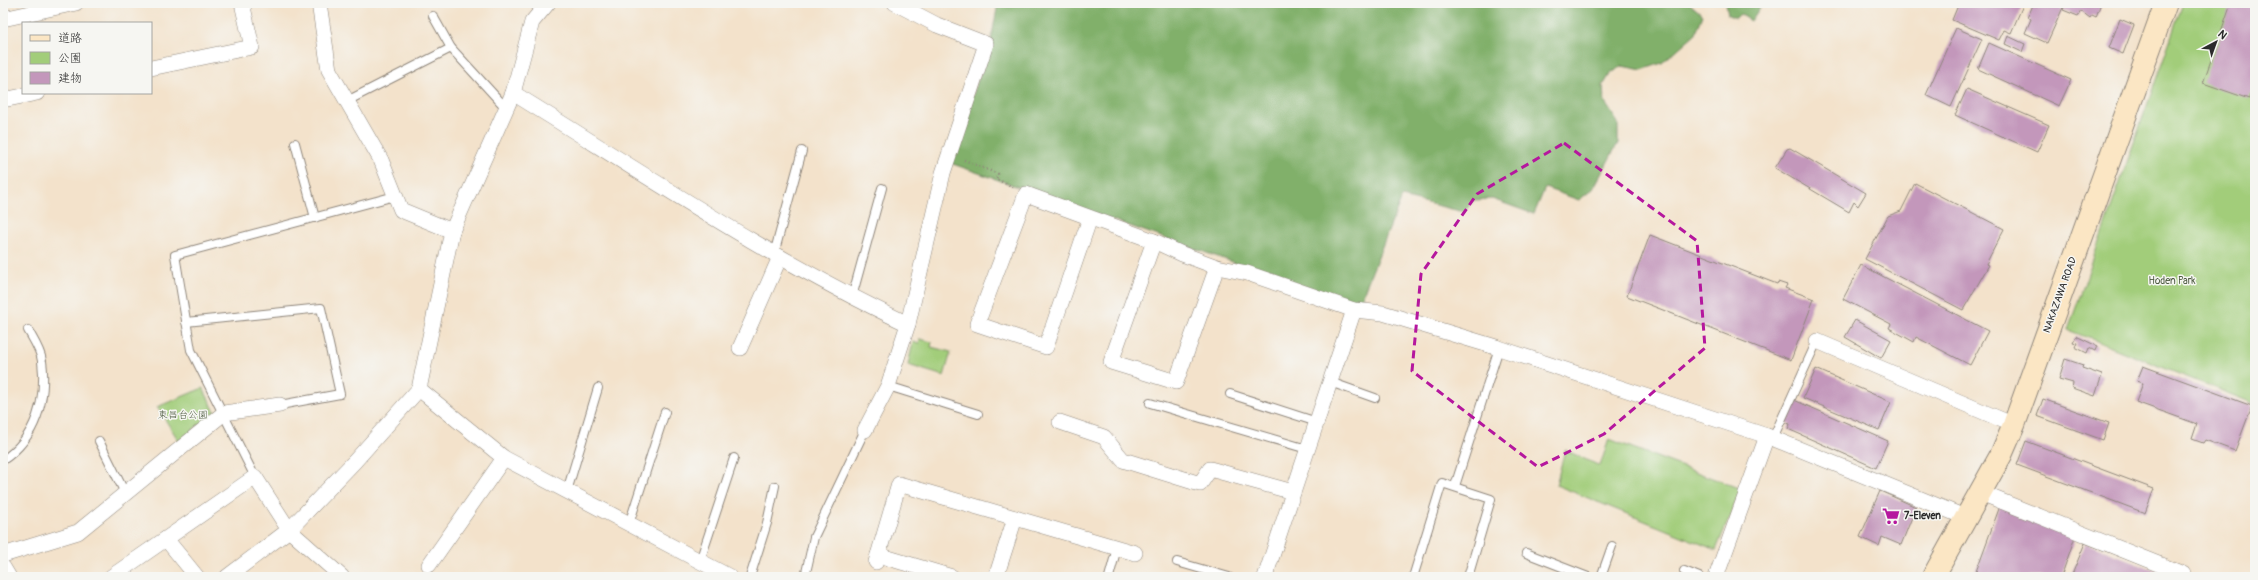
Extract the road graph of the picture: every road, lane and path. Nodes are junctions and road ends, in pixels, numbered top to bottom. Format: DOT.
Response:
graph roads {
  1 [pos="76,3"];
  2 [pos="242,3"];
  3 [pos="319,3"];
  4 [pos="548,3"];
  5 [pos="895,3"];
  6 [pos="2166,3"];
  7 [pos="433,16"];
  8 [pos="3,19"];
  9 [pos="451,48"];
  10 [pos="152,68"];
  11 [pos="513,93"];
  12 [pos="32,94"];
  13 [pos="3,100"];
  14 [pos="347,100"];
  15 [pos="506,108"];
  16 [pos="295,143"];
  17 [pos="802,150"];
  18 [pos="949,155"];
  19 [pos="882,188"];
  20 [pos="1026,194"];
  21 [pos="395,196"];
  22 [pos="315,218"];
  23 [pos="1090,218"];
  24 [pos="452,231"];
  25 [pos="1154,240"];
  26 [pos="777,255"];
  27 [pos="1217,267"];
  28 [pos="852,297"];
  29 [pos="1354,310"];
  30 [pos="186,322"];
  31 [pos="908,324"];
  32 [pos="28,330"];
  33 [pos="1817,341"];
  34 [pos="740,348"];
  35 [pos="1499,348"];
  36 [pos="1330,382"];
  37 [pos="888,386"];
  38 [pos="598,388"];
  39 [pos="419,389"];
  40 [pos="1230,394"];
  41 [pos="1375,398"];
  42 [pos="1150,403"];
  43 [pos="280,405"];
  44 [pos="665,412"];
  45 [pos="224,414"];
  46 [pos="978,414"];
  47 [pos="1060,422"];
  48 [pos="1317,422"];
  49 [pos="2014,425"];
  50 [pos="865,430"];
  51 [pos="1770,437"];
  52 [pos="99,440"];
  53 [pos="1307,449"];
  54 [pos="504,458"];
  55 [pos="734,458"];
  56 [pos="3,460"];
  57 [pos="254,477"];
  58 [pos="775,486"];
  59 [pos="1455,486"];
  60 [pos="567,491"];
  61 [pos="1293,492"];
  62 [pos="125,493"];
  63 [pos="1981,493"];
  64 [pos="1014,518"];
  65 [pos="1966,518"];
  66 [pos="629,524"];
  67 [pos="289,530"];
  68 [pos="166,539"];
  69 [pos="1612,546"];
  70 [pos="1117,548"];
  71 [pos="1135,553"];
  72 [pos="1526,553"];
  73 [pos="3,555"];
  74 [pos="700,561"];
  75 [pos="1177,562"];
  76 [pos="429,565"];
  77 [pos="3,567"];
  78 [pos="1684,571"];
  79 [pos="1414,574"];
  80 [pos="936,575"];
  81 [pos="9,577"];
  82 [pos="111,577"];
  83 [pos="197,577"];
  84 [pos="227,577"];
  85 [pos="342,577"];
  86 [pos="730,577"];
  87 [pos="750,577"];
  88 [pos="805,577"];
  89 [pos="952,577"];
  90 [pos="996,577"];
  91 [pos="1109,577"];
  92 [pos="1229,577"];
  93 [pos="1265,577"];
  94 [pos="1468,577"];
  95 [pos="1588,577"];
  96 [pos="1601,577"];
  97 [pos="1700,577"];
  98 [pos="1716,577"];
  99 [pos="1933,577"];
  100 [pos="2182,577"];
  1 -- 8 [label="street"];
  2 -- 10 [label="street"];
  3 -- 14 [label="street"];
  4 -- 11 [label="street"];
  5 -- 18 [label="street"];
  6 -- 49 [label="street, NAKAZAWA ROAD"];
  7 -- 9 [label="lane"];
  9 -- 14 [label="lane"];
  9 -- 15 [label="lane"];
  11 -- 15 [label="street"];
  11 -- 26 [label="street"];
  12 -- 13 [label="street"];
  14 -- 21 [label="street"];
  15 -- 24 [label="street"];
  16 -- 22 [label="lane"];
  17 -- 26 [label="lane"];
  18 -- 20 [label="path"];
  18 -- 31 [label="street"];
  19 -- 28 [label="lane"];
  20 -- 23 [label="street"];
  20 -- 23 [label="street"];
  21 -- 22 [label="lane"];
  21 -- 24 [label="street"];
  22 -- 30 [label="lane"];
  23 -- 25 [label="street"];
  24 -- 39 [label="street"];
  25 -- 27 [label="street"];
  25 -- 27 [label="street"];
  26 -- 28 [label="street"];
  26 -- 34 [label="street"];
  27 -- 29 [label="street"];
  28 -- 31 [label="street"];
  29 -- 35 [label="street"];
  29 -- 36 [label="street"];
  30 -- 43 [label="lane"];
  30 -- 45 [label="lane"];
  31 -- 37 [label="street"];
  32 -- 56 [label="lane"];
  33 -- 49 [label="street"];
  33 -- 51 [label="lane"];
  35 -- 51 [label="street"];
  35 -- 59 [label="lane"];
  36 -- 41 [label="lane"];
  36 -- 48 [label="street"];
  37 -- 46 [label="lane"];
  37 -- 50 [label="street"];
  38 -- 60 [label="lane"];
  39 -- 54 [label="street"];
  39 -- 67 [label="street"];
  40 -- 48 [label="lane"];
  42 -- 53 [label="lane"];
  43 -- 45 [label="street"];
  44 -- 66 [label="lane"];
  45 -- 57 [label="lane"];
  45 -- 62 [label="street"];
  47 -- 61 [label="street"];
  48 -- 53 [label="street"];
  49 -- 63 [label="street, NAKAZAWA ROAD"];
  50 -- 88 [label="lane"];
  51 -- 65 [label="street"];
  51 -- 98 [label="street"];
  52 -- 62 [label="lane"];
  53 -- 61 [label="street"];
  54 -- 60 [label="street"];
  54 -- 76 [label="street"];
  55 -- 74 [label="lane"];
  57 -- 67 [label="street"];
  57 -- 68 [label="street"];
  58 -- 87 [label="lane"];
  59 -- 79 [label="lane"];
  59 -- 94 [label="lane"];
  60 -- 66 [label="street"];
  61 -- 93 [label="street"];
  62 -- 73 [label="street"];
  63 -- 65 [label="street, NAKAZAWA ROAD"];
  63 -- 100 [label="street"];
  64 -- 70 [label="street"];
  64 -- 80 [label="street"];
  64 -- 90 [label="street"];
  65 -- 99 [label="street, NAKAZAWA ROAD"];
  66 -- 74 [label="street"];
  67 -- 84 [label="street"];
  67 -- 85 [label="street"];
  68 -- 82 [label="street"];
  68 -- 83 [label="street"];
  69 -- 96 [label="lane"];
  70 -- 71 [label="street"];
  70 -- 91 [label="lane"];
  72 -- 95 [label="lane"];
  74 -- 86 [label="street"];
  75 -- 92 [label="lane"];
  77 -- 81 [label="street"];
  78 -- 97 [label="lane"];
  80 -- 89 [label="street"];
}
